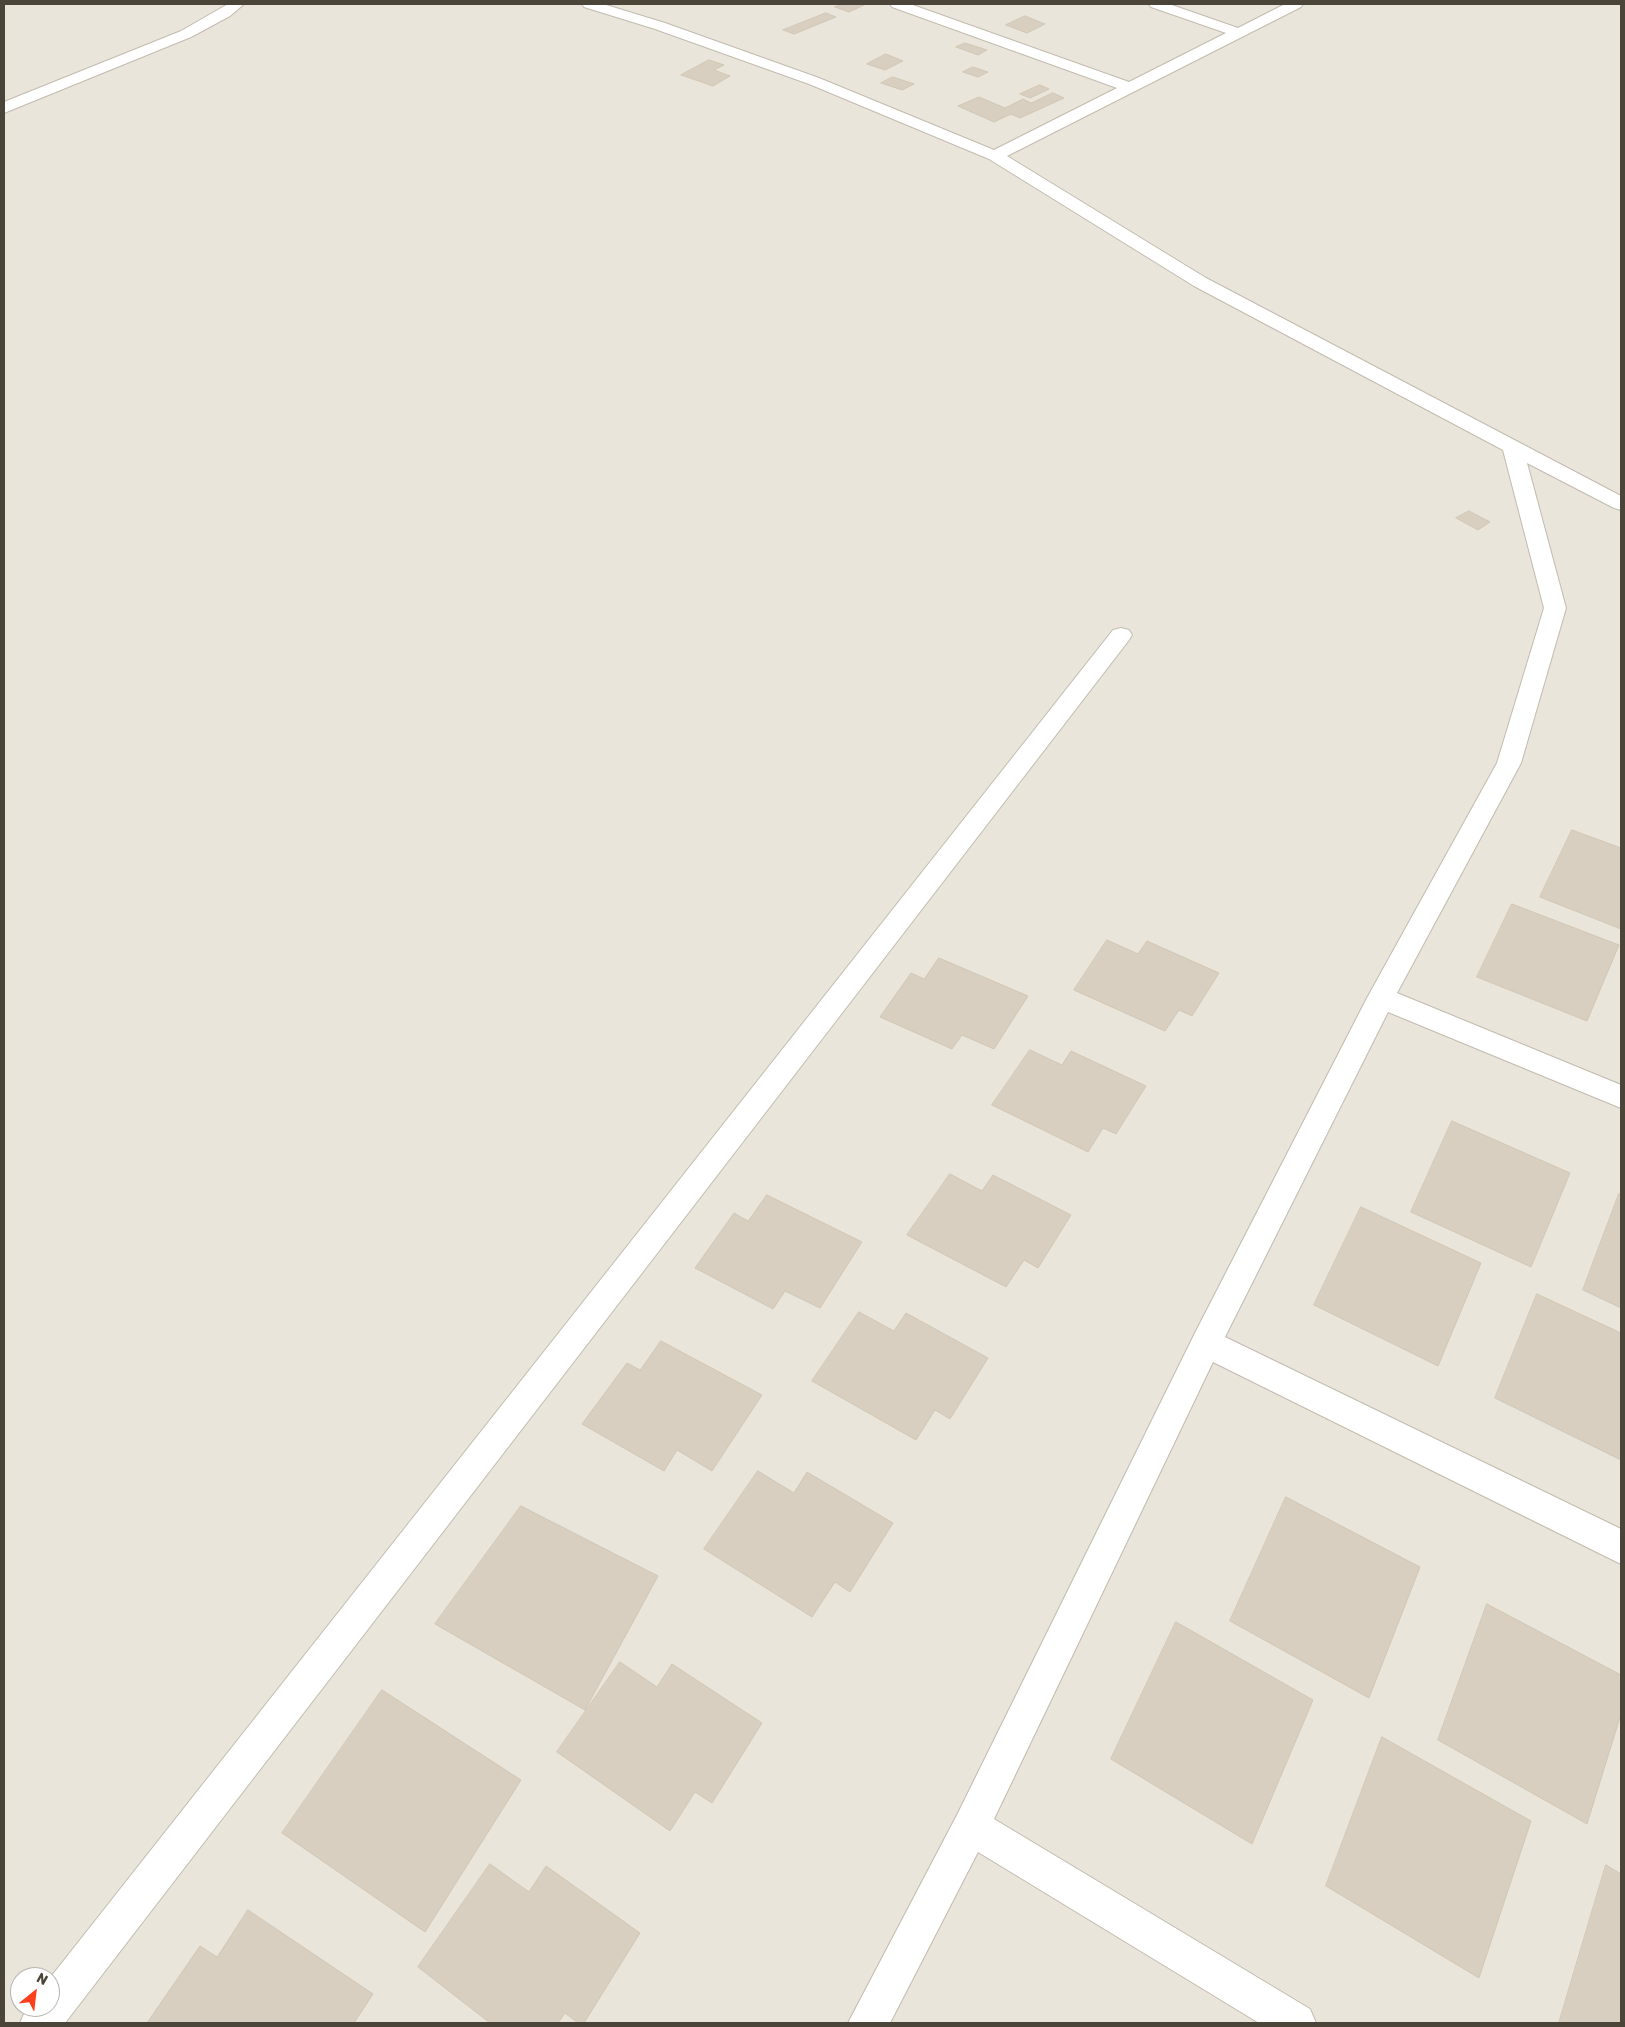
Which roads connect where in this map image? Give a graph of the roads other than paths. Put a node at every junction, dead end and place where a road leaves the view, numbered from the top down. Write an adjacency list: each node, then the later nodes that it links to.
1 (237, 4): 8 (street)
2 (589, 4): 9 (street)
3 (897, 4): 7 (street)
4 (1156, 4): 6 (street)
5 (1296, 4): 6 (street)
6 (1240, 33): 7 (street)
7 (1131, 88): 9 (street)
8 (4, 108)
9 (995, 156): 10 (street)
10 (1513, 448): 11 (street); 13 (street)
11 (1621, 504)
12 (1121, 635): 18 (street)
13 (1381, 998): 14 (street); 15 (street)
14 (1621, 1097)
15 (1206, 1343): 16 (street); 17 (street)
16 (1621, 1547)
17 (971, 1826): 19 (street); 20 (street)
18 (40, 2023)
19 (868, 2023)
20 (1296, 2023)

